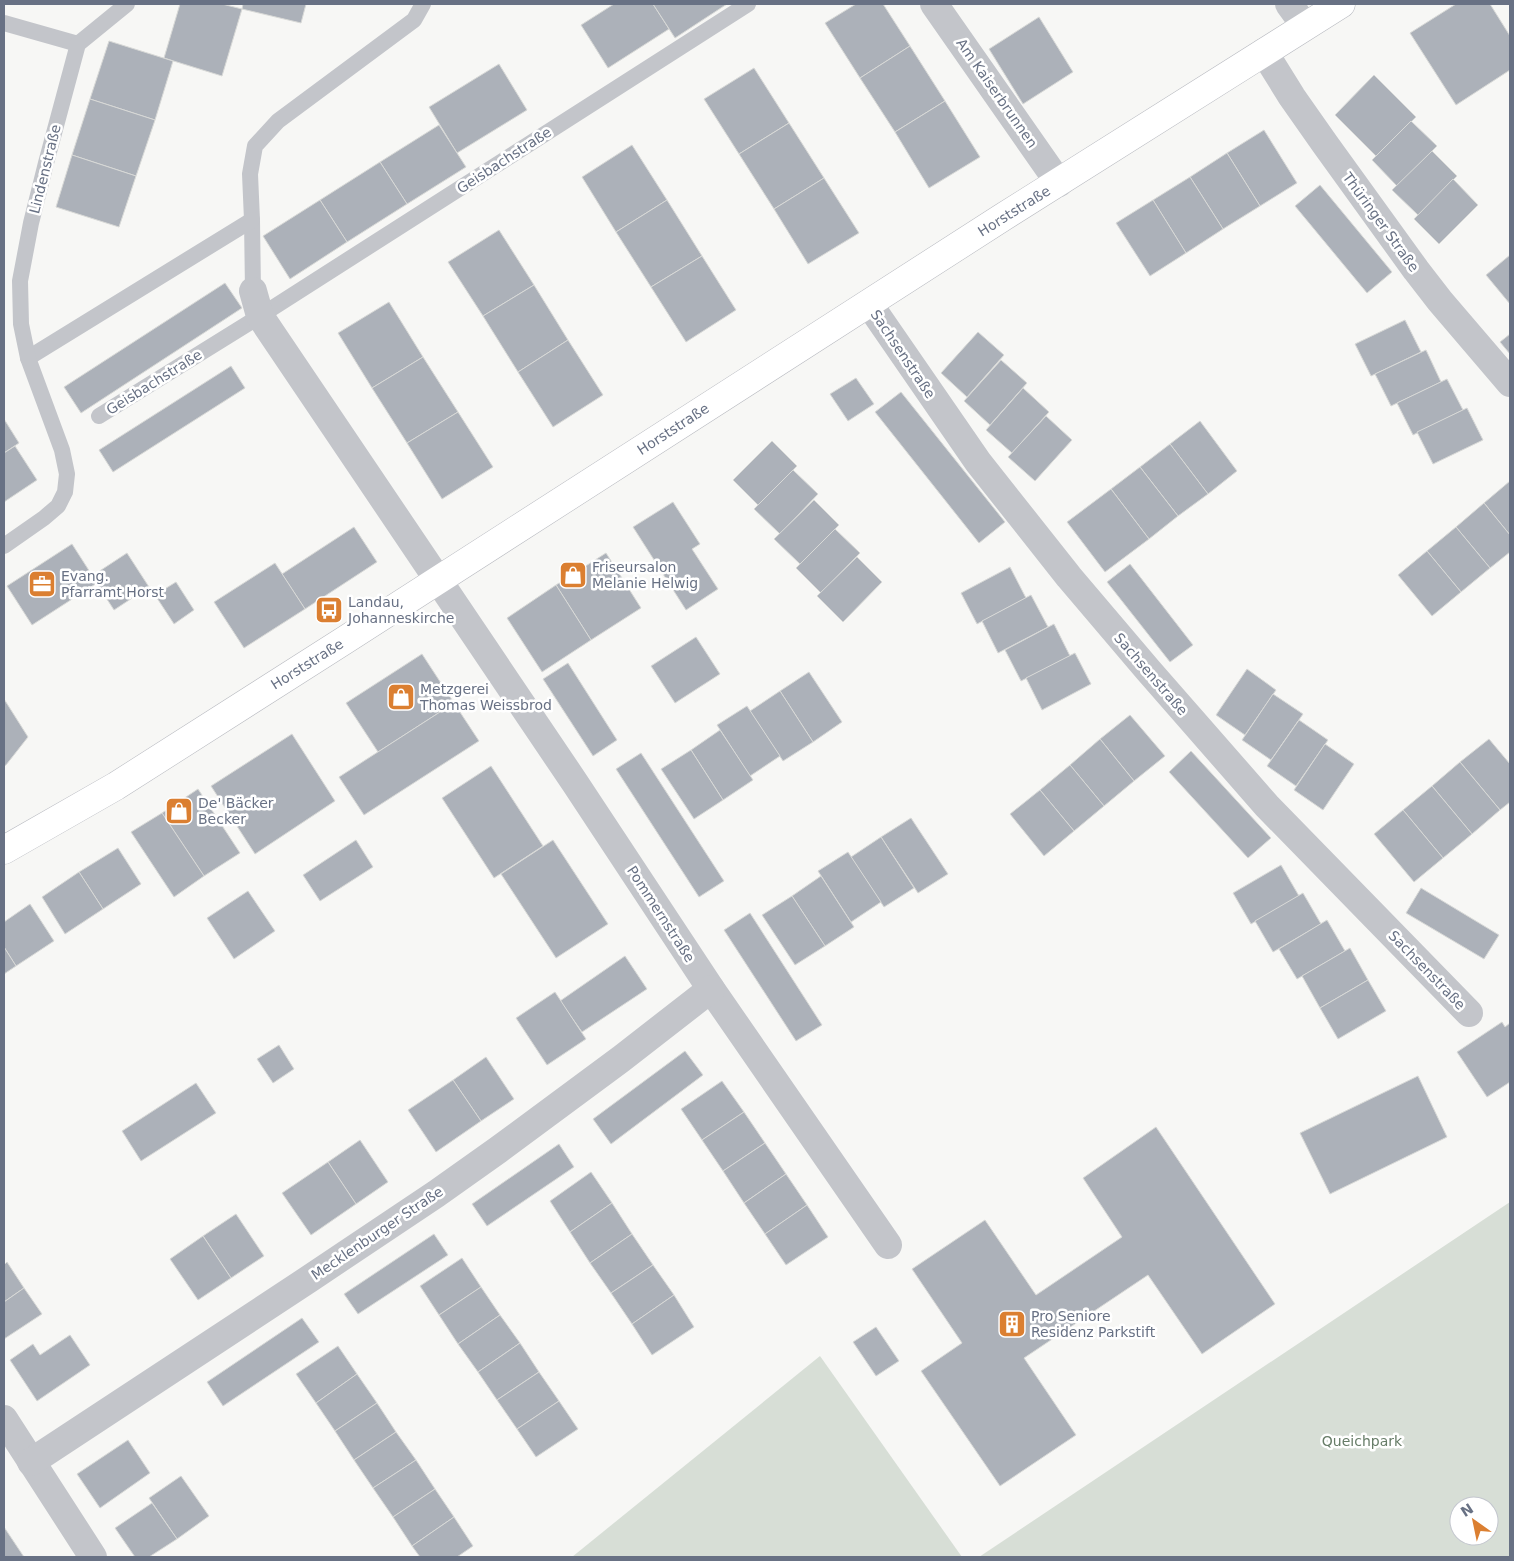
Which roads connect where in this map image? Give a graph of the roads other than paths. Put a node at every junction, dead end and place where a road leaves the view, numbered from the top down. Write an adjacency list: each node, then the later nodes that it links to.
1 (128, 4): 9 (lane)
2 (423, 4): 12 (lane)
3 (748, 4): 13 (lane, Geisbachstraße)
4 (934, 4): 11 (street, Am Kaiserbrunnen)
5 (1289, 4): 8 (street)
6 (1340, 4): 8 (street, Horststraße)
7 (4, 24): 9 (lane)
8 (1305, 26): 10 (street, Horststraße)
9 (78, 44): 15 (lane, Lindenstraße)
10 (1264, 52): 11 (street, Horststraße); 16 (street, Thüringer Straße)
11 (1058, 183): 14 (street, Horststraße)
12 (252, 220): 13 (lane); 15 (lane)
13 (256, 304): 17 (lane, Geisbachstraße); 19 (street)
14 (869, 304): 19 (street, Horststraße); 22 (street, Sachsenstraße)
15 (28, 358): 18 (lane, Lindenstraße)
16 (1510, 383)
17 (99, 416)
18 (4, 546)
19 (439, 580): 20 (street, Horststraße); 21 (street, Pommernstraße)
20 (4, 850)
21 (711, 989): 23 (street, Pommernstraße); 25 (street, Mecklenburger Straße)
22 (1469, 1013)
23 (888, 1245)
24 (4, 1419): 25 (street)
25 (32, 1462): 26 (street)
26 (93, 1557)

